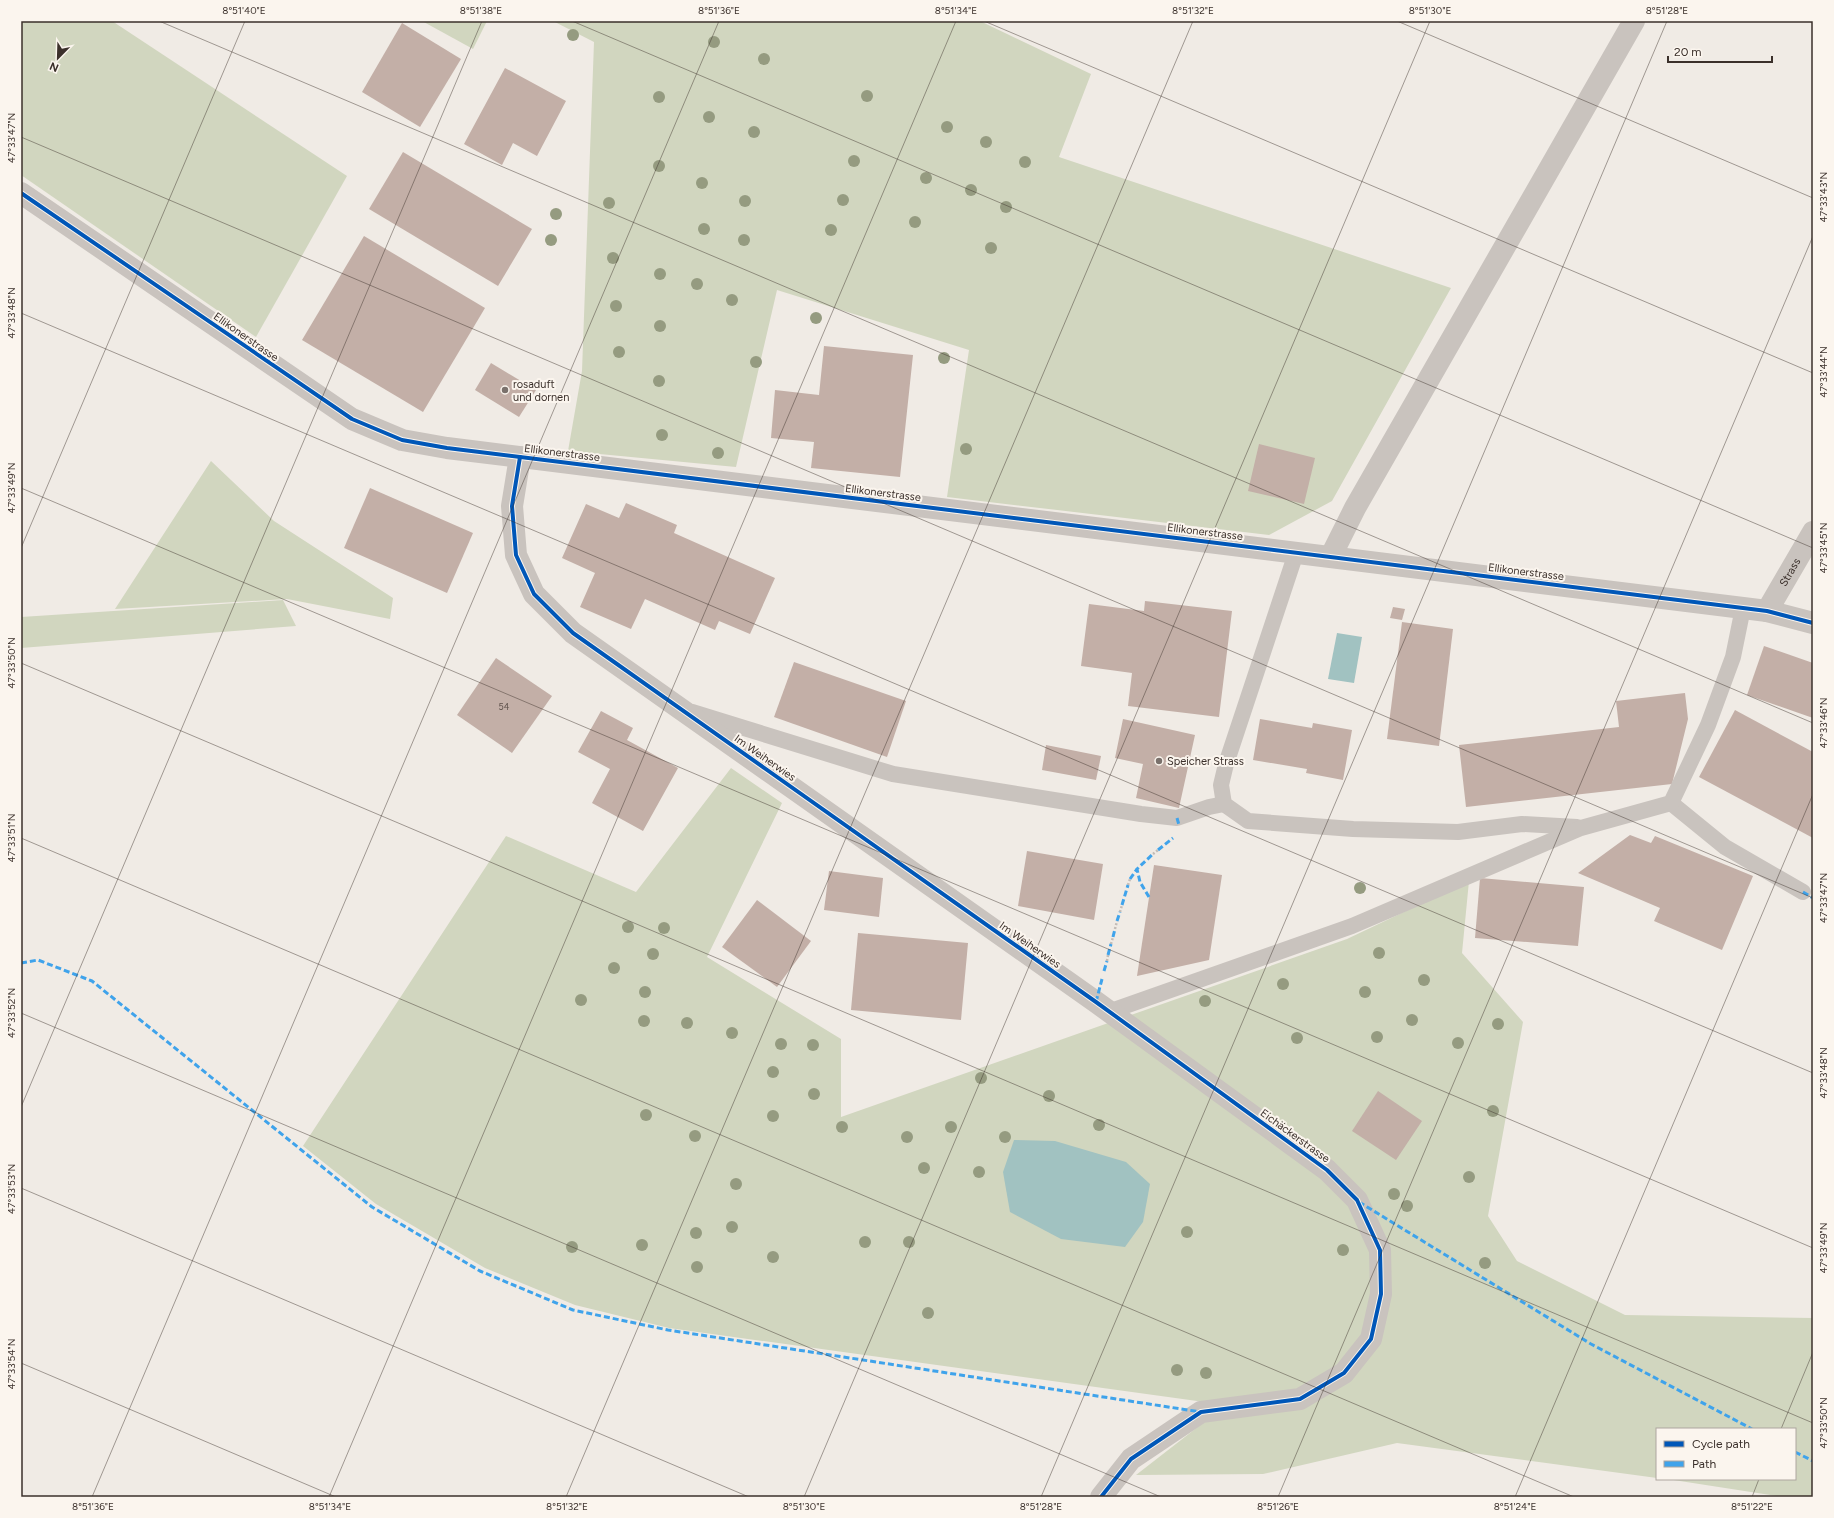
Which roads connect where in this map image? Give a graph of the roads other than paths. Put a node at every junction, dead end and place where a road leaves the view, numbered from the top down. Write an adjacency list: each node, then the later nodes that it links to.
1 (1634, 21): 6 (street)
2 (21, 193): 3 (street, Ellikonerstrasse)
3 (520, 457): 5 (street, Ellikonerstrasse); 10 (street, Im Weiherwies)
4 (1813, 532): 8 (street, Strass)
5 (1296, 553): 6 (street, Ellikonerstrasse); 12 (lane)
6 (1331, 556): 7 (street, Ellikonerstrasse)
7 (1743, 608): 8 (street, Ellikonerstrasse); 11 (lane)
8 (1767, 612): 9 (street, Ellikonerstrasse)
9 (1813, 623)
10 (678, 707): 12 (lane); 15 (street, Im Weiherwies)
11 (1671, 803): 13 (lane); 14 (lane)
12 (1224, 804): 13 (lane)
13 (1581, 828): 15 (lane)
14 (1803, 892)
15 (1108, 1012): 16 (street, Eichäckerstrasse)
16 (1101, 1497)

